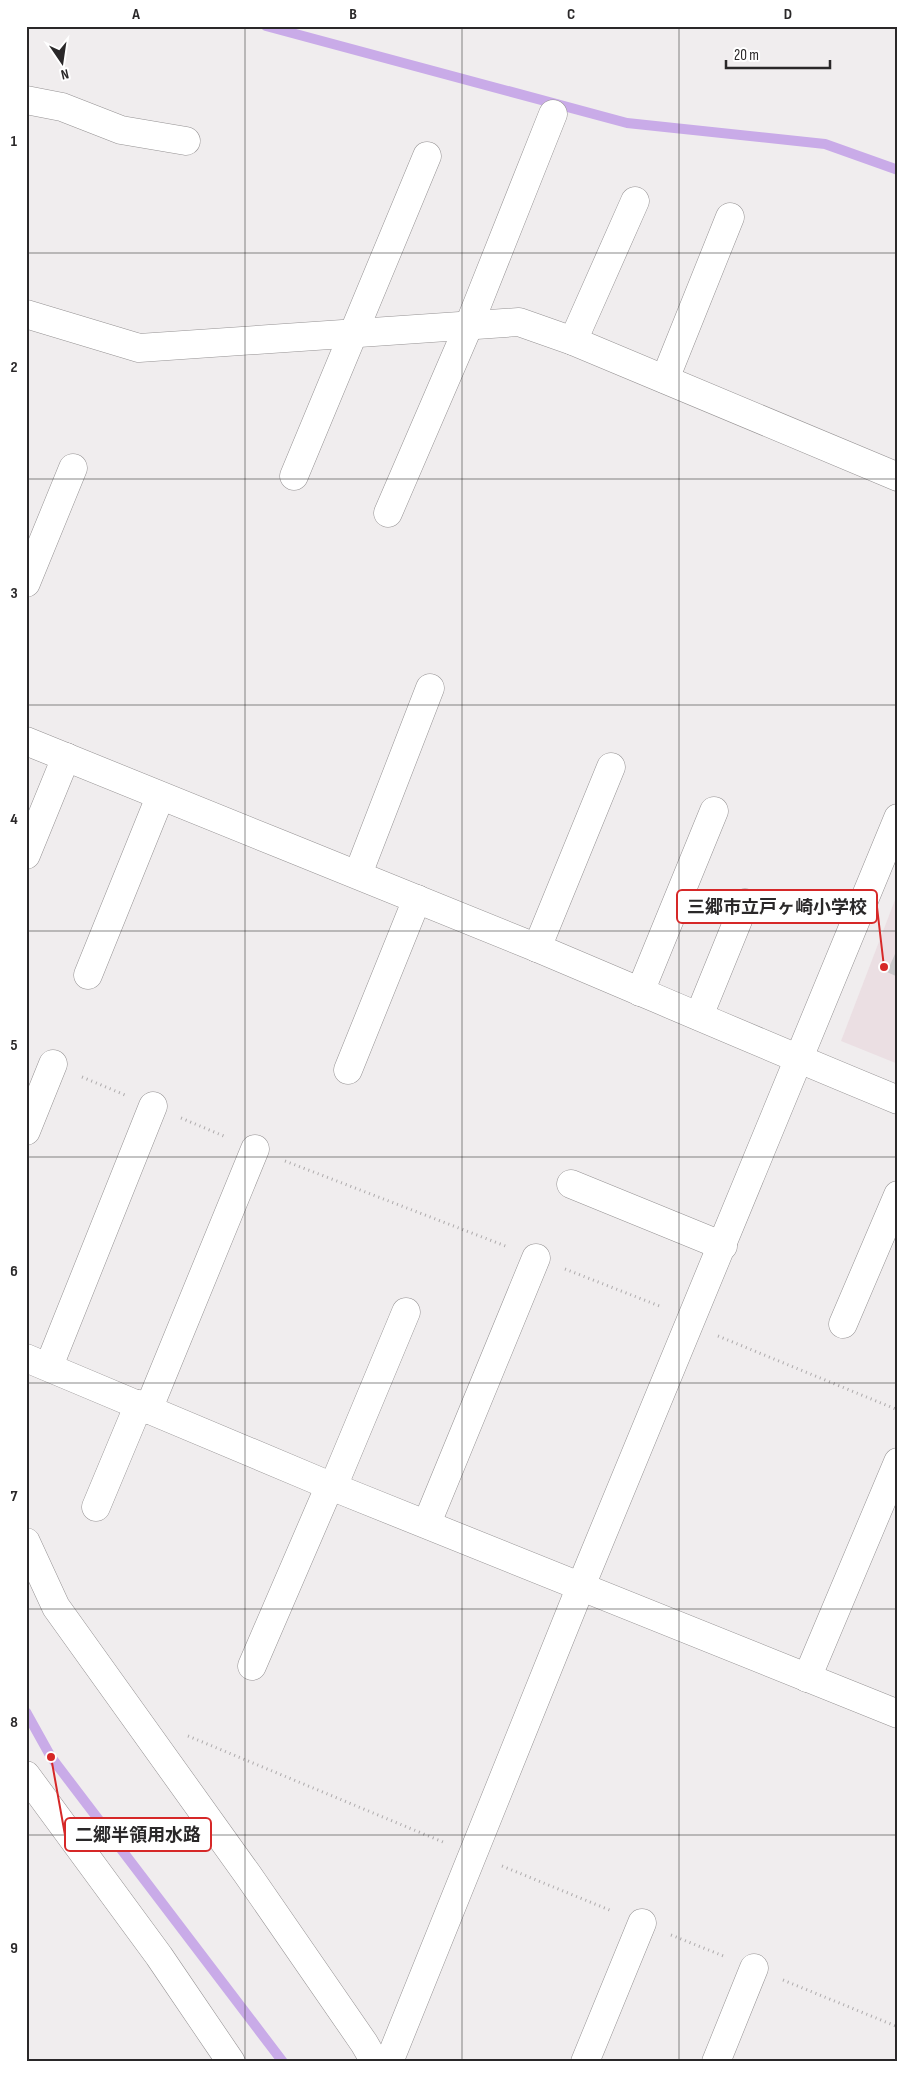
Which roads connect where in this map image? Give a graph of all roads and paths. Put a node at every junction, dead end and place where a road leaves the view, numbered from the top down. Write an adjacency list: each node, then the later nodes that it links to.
1 (26, 100): 3 (street)
2 (553, 114): 8 (street)
3 (186, 141)
4 (427, 156): 9 (street)
5 (635, 201): 10 (street)
6 (730, 217): 11 (street)
7 (26, 314): 9 (street)
8 (469, 325): 9 (street); 10 (street); 15 (street)
9 (352, 333): 13 (street)
10 (573, 341): 11 (street)
11 (664, 379): 14 (street)
12 (73, 468): 16 (street)
13 (294, 476)
14 (898, 477)
15 (388, 513)
16 (26, 583)
17 (430, 688): 25 (street)
18 (26, 741): 19 (street)
19 (66, 757): 21 (street); 24 (street)
20 (611, 768): 28 (street)
21 (160, 797): 25 (street); 29 (street)
22 (714, 811): 30 (street)
23 (898, 818): 32 (street)
24 (26, 855)
25 (358, 874): 26 (street)
26 (416, 899): 28 (street); 34 (street)
27 (745, 903): 31 (street)
28 (537, 948): 30 (street)
29 (88, 976)
30 (640, 992): 31 (street)
31 (699, 1016): 32 (street)
32 (800, 1060): 35 (street); 41 (street)
33 (53, 1064): 36 (path); 37 (street)
34 (348, 1070)
35 (898, 1100)
36 (153, 1106): 38 (path); 47 (street)
37 (26, 1131)
38 (254, 1149): 42 (path); 48 (street)
39 (571, 1184): 41 (street)
40 (898, 1195): 45 (street)
41 (723, 1246): 44 (street)
42 (536, 1258): 44 (path); 53 (street)
43 (406, 1312): 51 (street)
44 (693, 1318): 55 (street)
45 (843, 1324)
46 (716, 1335): 49 (path)
47 (38, 1362): 48 (street)
48 (144, 1407): 51 (street); 52 (street)
49 (898, 1410)
50 (898, 1462): 57 (street)
51 (331, 1486): 53 (street); 56 (street)
52 (96, 1507)
53 (427, 1523): 55 (street)
54 (26, 1542): 59 (street)
55 (581, 1586): 57 (street); 61 (street)
56 (252, 1666)
57 (808, 1678): 58 (street)
58 (898, 1714)
59 (148, 1735): 61 (path); 66 (street)
60 (26, 1775): 65 (street)
61 (472, 1853): 62 (path); 67 (street)
62 (642, 1923): 63 (path); 68 (street)
63 (754, 1968): 64 (path); 69 (street)
64 (898, 2027)
65 (231, 2062)
66 (375, 2062)
67 (389, 2062)
68 (585, 2062)
69 (716, 2062)

